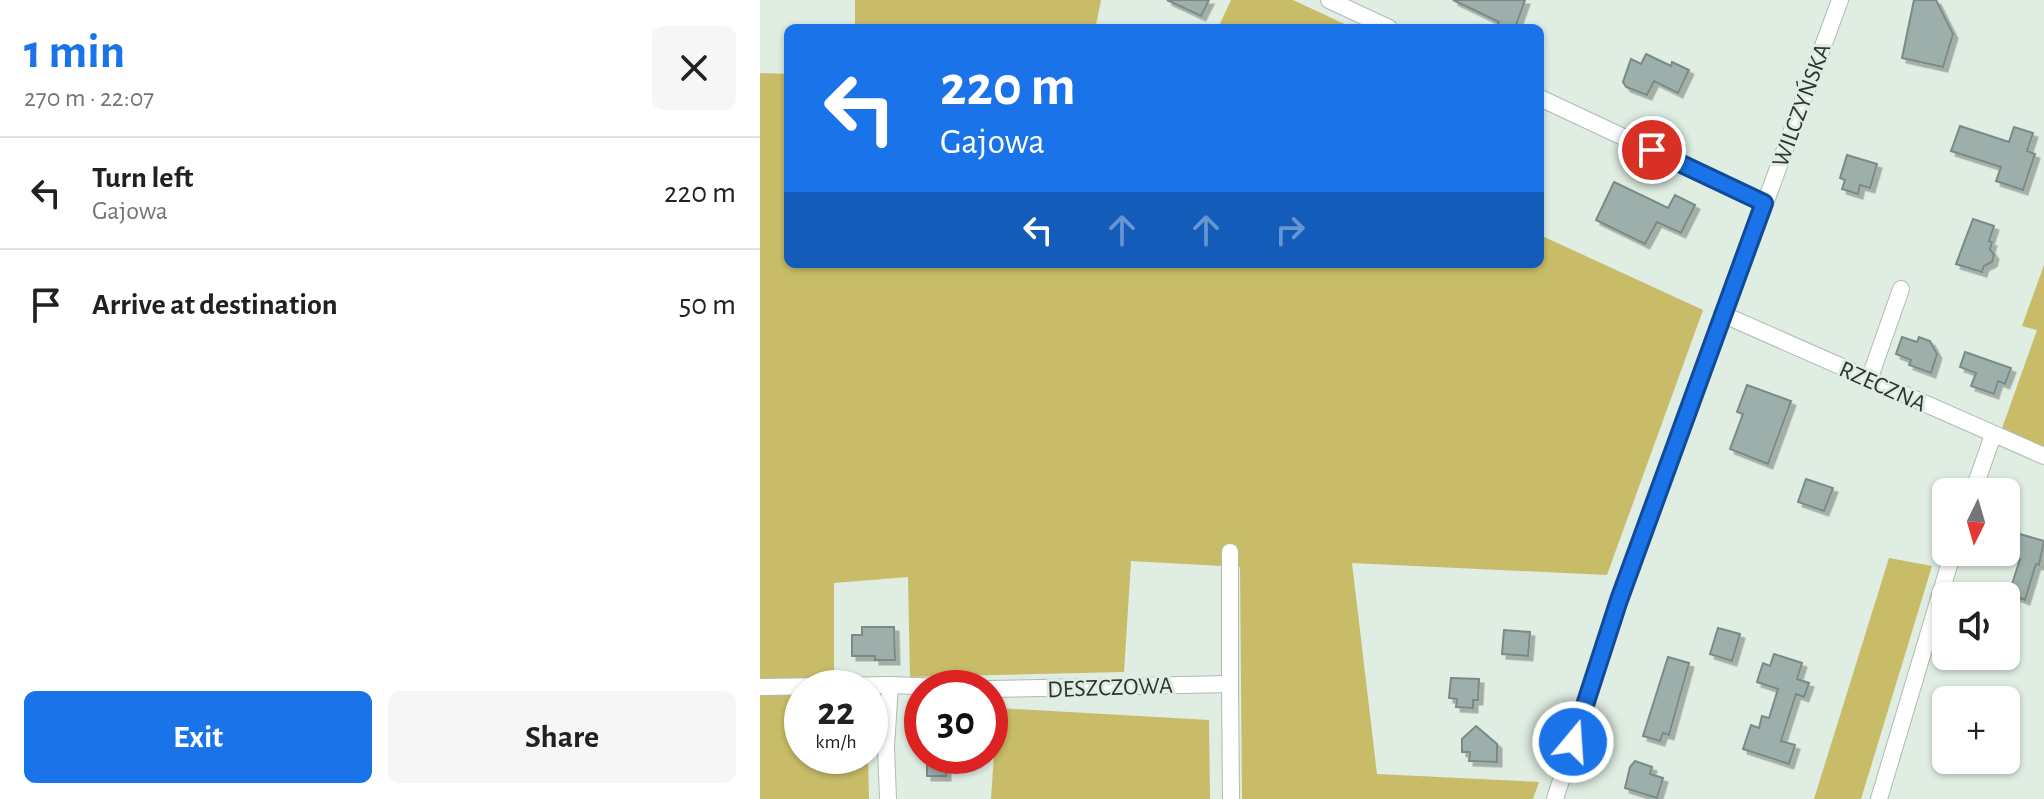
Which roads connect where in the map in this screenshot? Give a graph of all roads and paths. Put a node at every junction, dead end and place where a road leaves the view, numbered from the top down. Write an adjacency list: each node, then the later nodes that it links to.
1 (1329, 0): 3 (street)
2 (1840, 0): 5 (street, WILCZYŃSKA)
3 (1380, 24)
4 (1544, 100): 5 (street)
5 (1764, 203): 7 (street, WILCZYŃSKA)
6 (1901, 289): 8 (street)
7 (1722, 314): 8 (street, RZECZNA); 21 (street, WILCZYŃSKA)
8 (1869, 380): 9 (street, RZECZNA)
9 (1993, 435): 10 (street, RZECZNA); 11 (street)
10 (2044, 456)
11 (1978, 478)
12 (1230, 552): 14 (street)
13 (1949, 566): 22 (street)
14 (1230, 684): 18 (street, DESZCZOWA); 20 (street)
15 (890, 685): 16 (street); 17 (street); 19 (street)
16 (904, 686)
17 (760, 687)
18 (1008, 689)
19 (888, 799)
20 (1231, 799)
21 (1555, 799)
22 (1879, 799)

